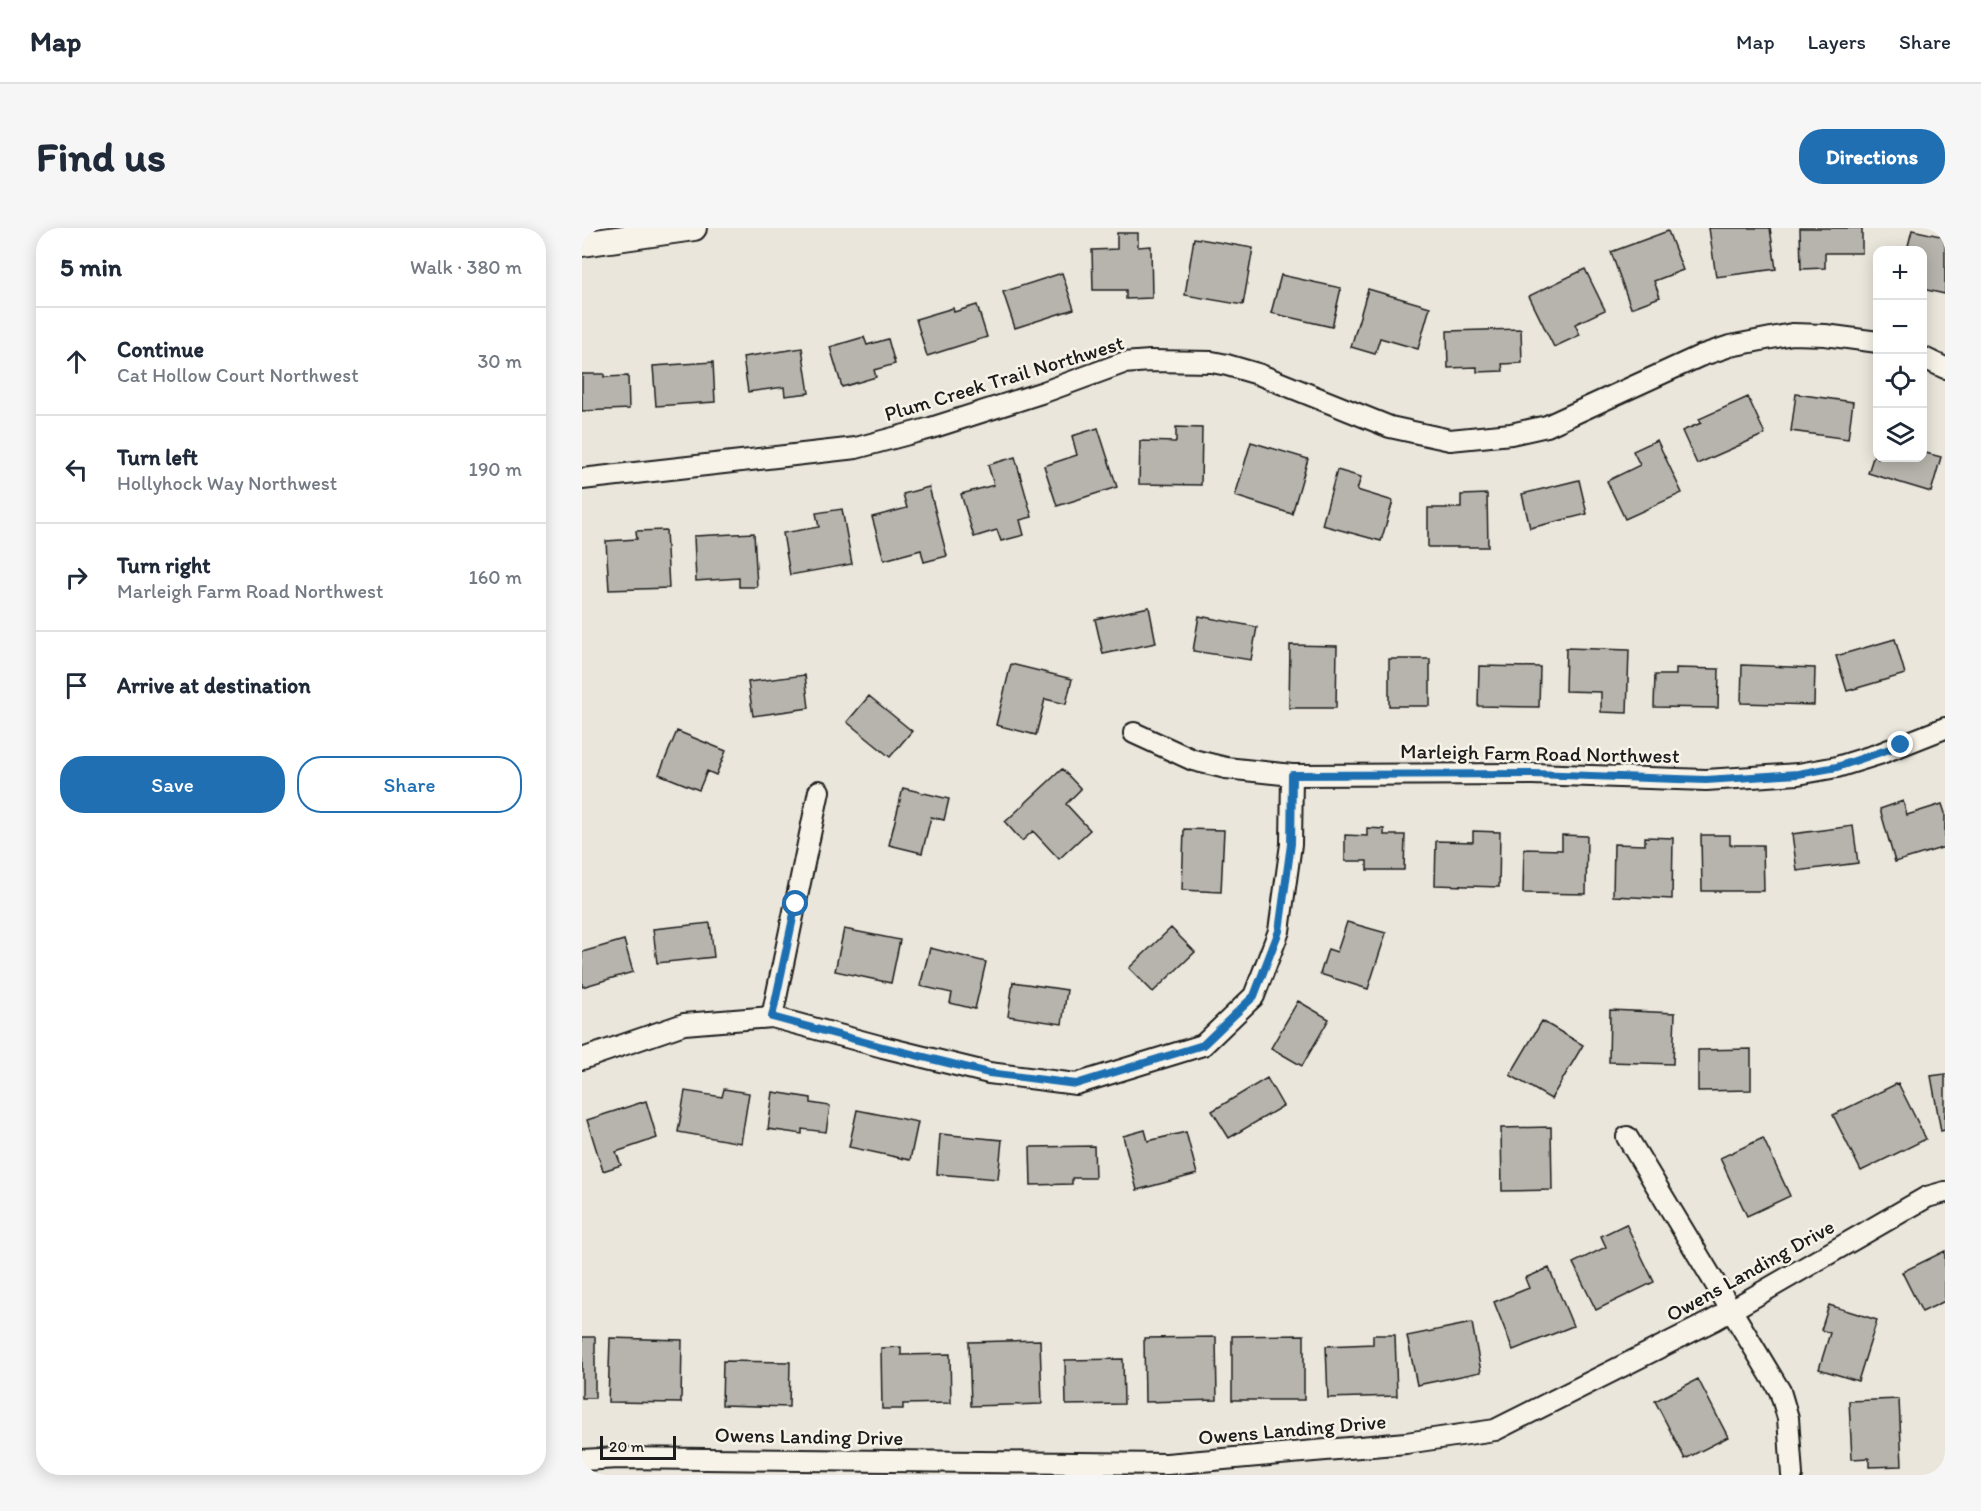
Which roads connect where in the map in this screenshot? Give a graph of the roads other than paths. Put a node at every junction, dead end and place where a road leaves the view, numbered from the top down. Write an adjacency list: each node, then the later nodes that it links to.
1 (694, 228): 2 (street)
2 (582, 244)
3 (1873, 341): 6 (street, Plum Creek Trail Northwest)
4 (1927, 359): 5 (street)
5 (1945, 368)
6 (582, 479)
7 (1945, 728): 9 (street, Marleigh Farm Road Northwest)
8 (1134, 733): 9 (street, Marleigh Farm Road Northwest)
9 (1292, 775): 11 (street)
10 (819, 791): 11 (street)
11 (772, 1017): 12 (street)
12 (582, 1059)
13 (1627, 1137): 15 (street)
14 (1945, 1192): 15 (street, Owens Landing Drive)
15 (1732, 1310): 17 (street, Owens Landing Drive); 18 (street)
16 (582, 1460): 17 (street, Owens Landing Drive)
17 (1198, 1468)
18 (1792, 1475)

